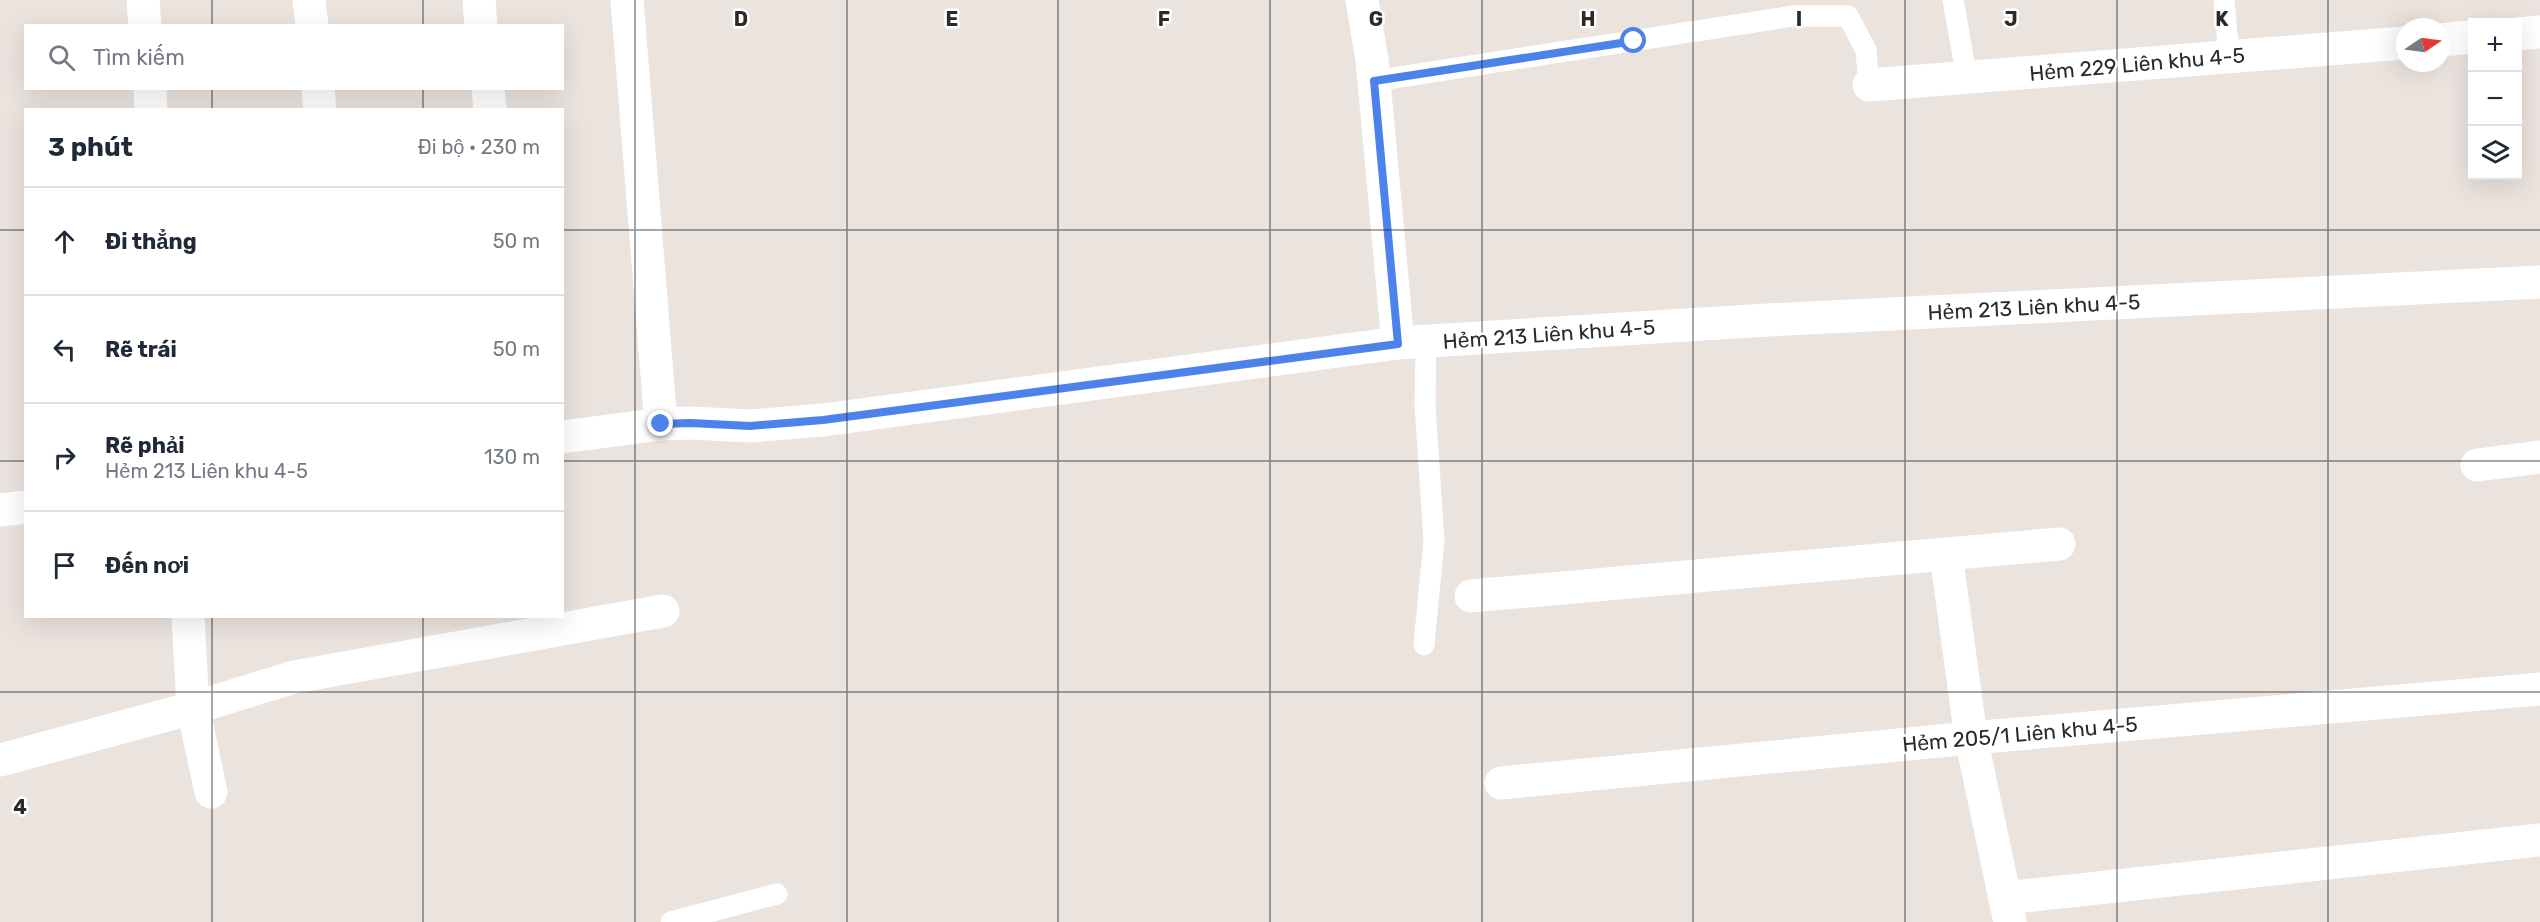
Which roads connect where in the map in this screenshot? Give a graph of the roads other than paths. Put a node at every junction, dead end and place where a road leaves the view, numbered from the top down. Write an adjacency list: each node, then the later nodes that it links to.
1 (143, 0): 8 (street)
2 (309, 0): 9 (street)
3 (479, 0): 10 (street)
4 (627, 0): 28 (street)
5 (1362, 0): 18 (street)
6 (1953, 0): 17 (lane)
7 (2224, 0): 16 (lane)
8 (145, 24)
9 (312, 24)
10 (482, 24)
11 (2540, 32): 12 (street)
12 (2522, 34)
13 (2468, 37): 14 (street)
14 (2450, 39)
15 (2396, 44): 16 (street, Hẻm 229 Liên khu 4-5)
16 (2229, 57): 17 (street, Hẻm 229 Liên khu 4-5)
17 (1967, 78): 19 (street, Hẻm 229 Liên khu 4-5)
18 (1374, 81): 19 (lane); 27 (street)
19 (1869, 85)
20 (150, 90): 23 (street)
21 (318, 90): 24 (street)
22 (488, 90): 25 (street)
23 (151, 108)
24 (321, 108)
25 (490, 108)
26 (2540, 282): 27 (street, Hẻm 213 Liên khu 4-5)
27 (1412, 343): 28 (street, Hẻm 213 Liên khu 4-5); 39 (lane)
28 (661, 424): 29 (street, Hẻm 213 Liên khu 4-5)
29 (564, 437)
30 (2540, 457): 31 (street)
31 (2477, 465)
32 (24, 507): 33 (street)
33 (0, 510)
34 (2059, 544): 35 (street)
35 (1946, 554): 36 (street); 42 (street)
36 (1471, 596)
37 (663, 611): 41 (street)
38 (188, 618): 41 (street)
39 (1424, 645)
40 (2540, 689): 42 (street, Hẻm 205/1 Liên khu 4-5)
41 (193, 708): 43 (street); 45 (street)
42 (1971, 738): 44 (street, Hẻm 205/1 Liên khu 4-5); 48 (street)
43 (0, 760)
44 (1501, 783)
45 (211, 792)
46 (2540, 840): 48 (street)
47 (777, 894): 49 (lane)
48 (2007, 910)
49 (671, 922)

